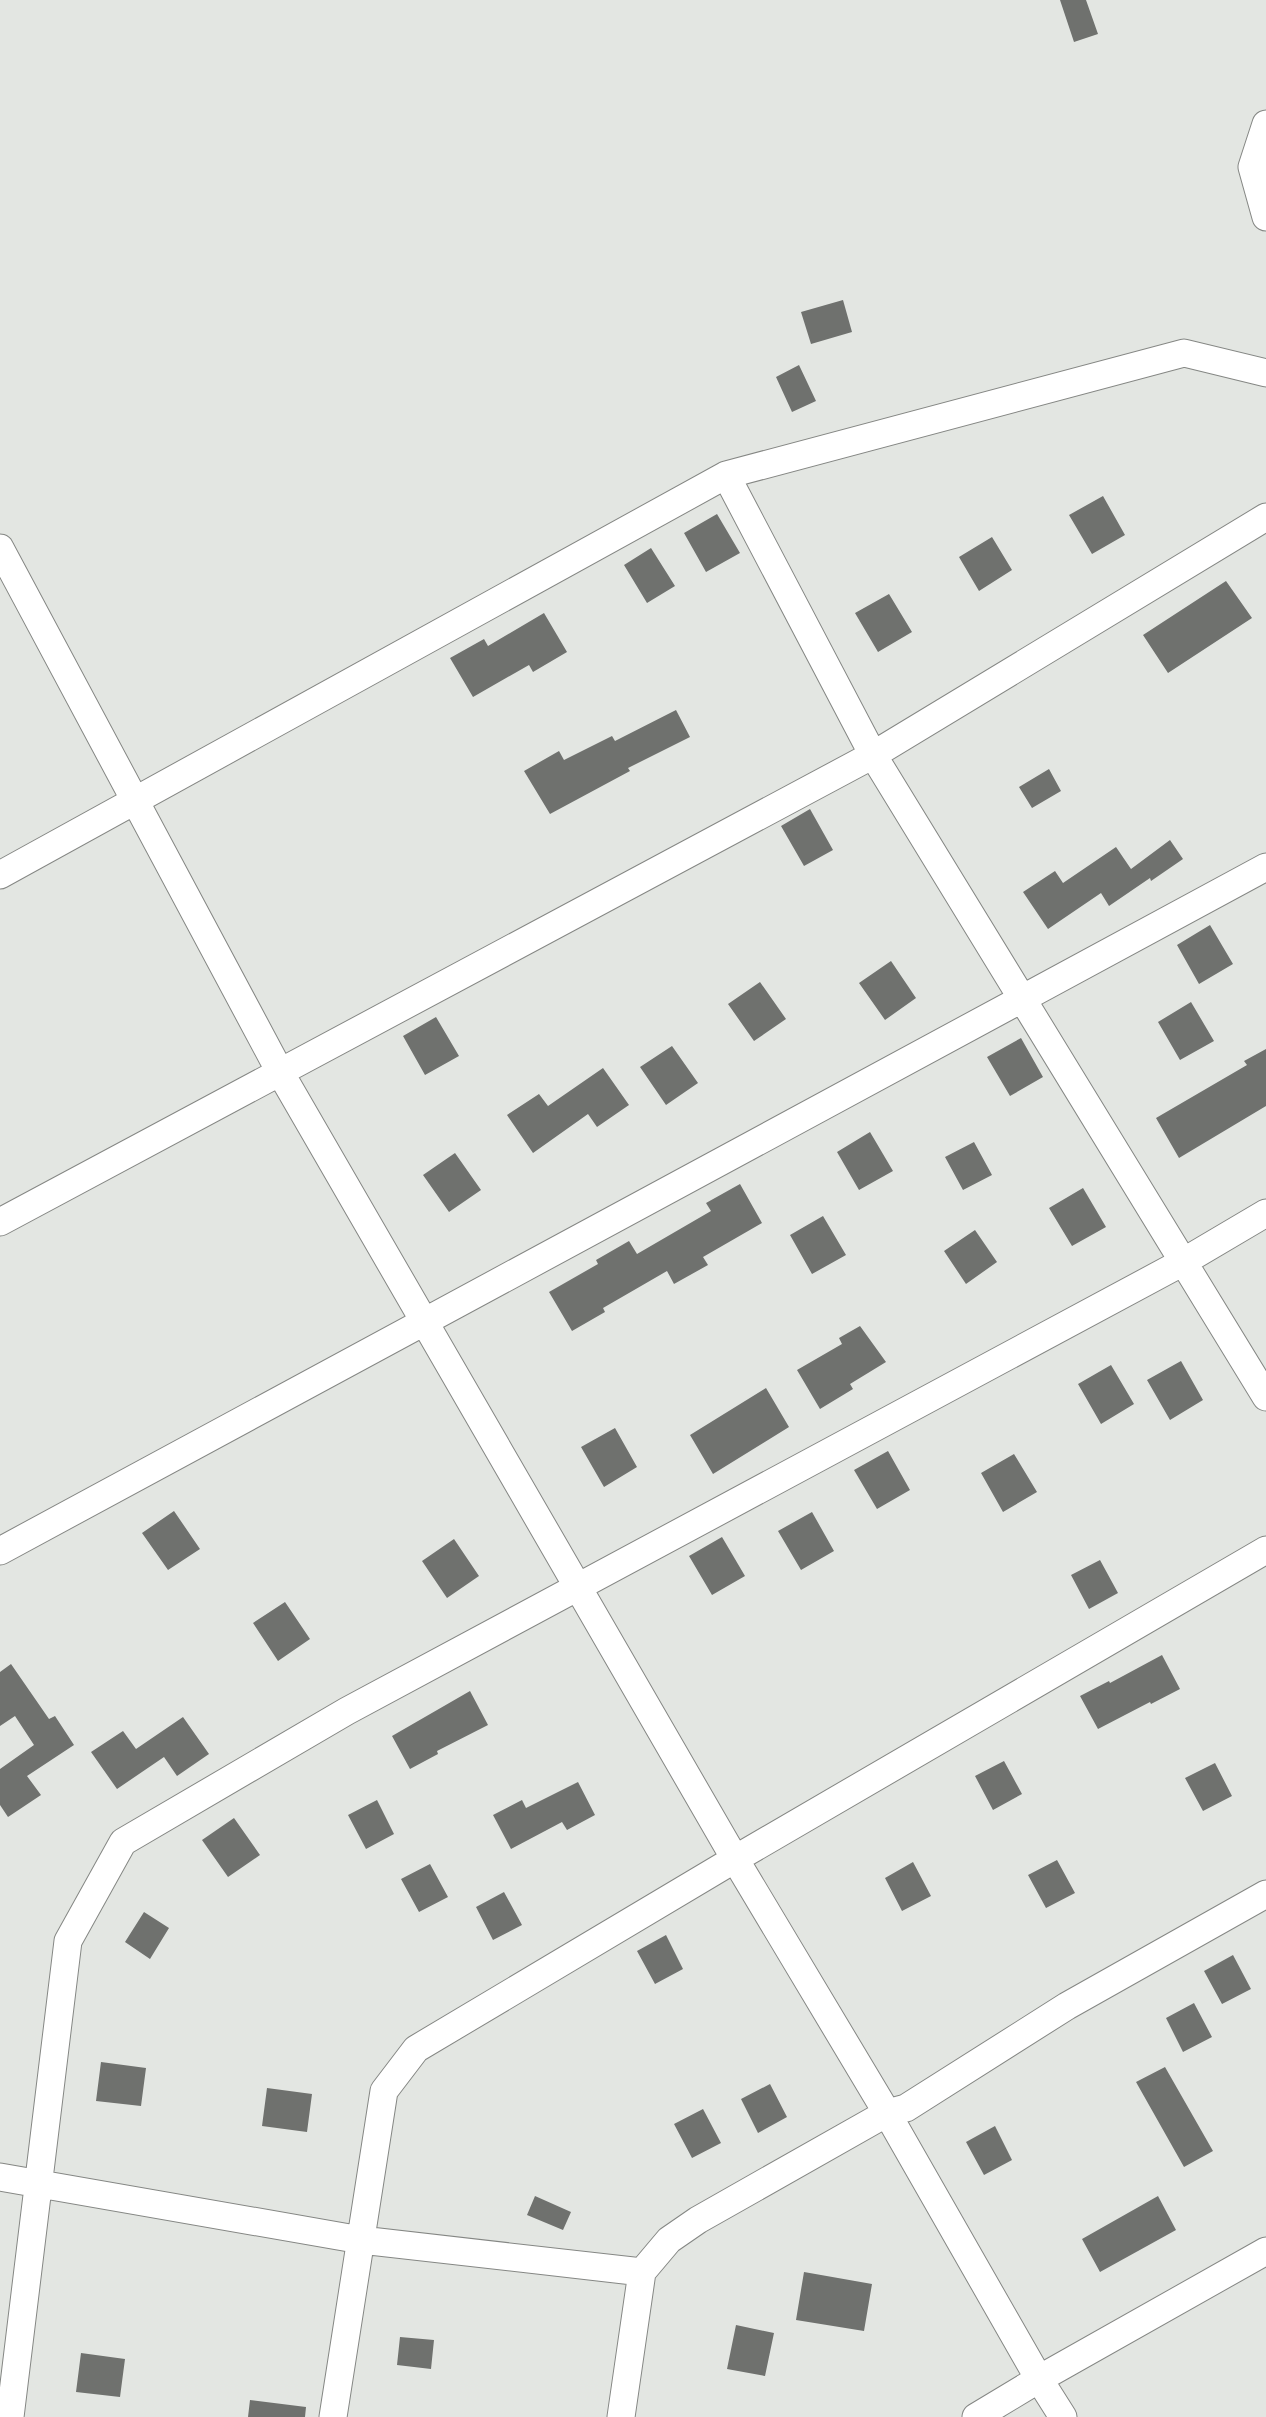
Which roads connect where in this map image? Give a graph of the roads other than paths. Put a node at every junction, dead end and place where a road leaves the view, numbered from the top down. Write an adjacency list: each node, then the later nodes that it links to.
1 (1266, 124): 2 (street)
2 (1266, 217)
3 (1266, 373): 4 (street)
4 (726, 475): 7 (street); 8 (street)
5 (1266, 517): 7 (street)
6 (0, 548): 8 (street)
7 (873, 755): 11 (street); 12 (street)
8 (135, 800): 10 (street); 12 (street)
9 (1266, 867): 11 (street)
10 (0, 875)
11 (1022, 999): 15 (street); 16 (street)
12 (280, 1072): 14 (street); 16 (street)
13 (1266, 1213): 15 (street)
14 (0, 1222)
15 (1183, 1262): 17 (street); 20 (street)
16 (425, 1322): 19 (street); 20 (street)
17 (1266, 1397)
18 (1266, 1550): 21 (street)
19 (0, 1551)
20 (578, 1587): 21 (street); 25 (street)
21 (735, 1859): 23 (street); 26 (street)
22 (1266, 1894): 23 (street)
23 (886, 2113): 28 (street); 29 (street)
24 (0, 2177): 25 (street)
25 (40, 2182): 26 (street); 30 (street)
26 (361, 2240): 28 (street); 31 (street)
27 (1266, 2251): 29 (street)
28 (642, 2272): 32 (street)
29 (1039, 2379): 33 (street); 34 (street)
30 (10, 2417)
31 (333, 2417)
32 (621, 2417)
33 (976, 2417)
34 (1063, 2417)

